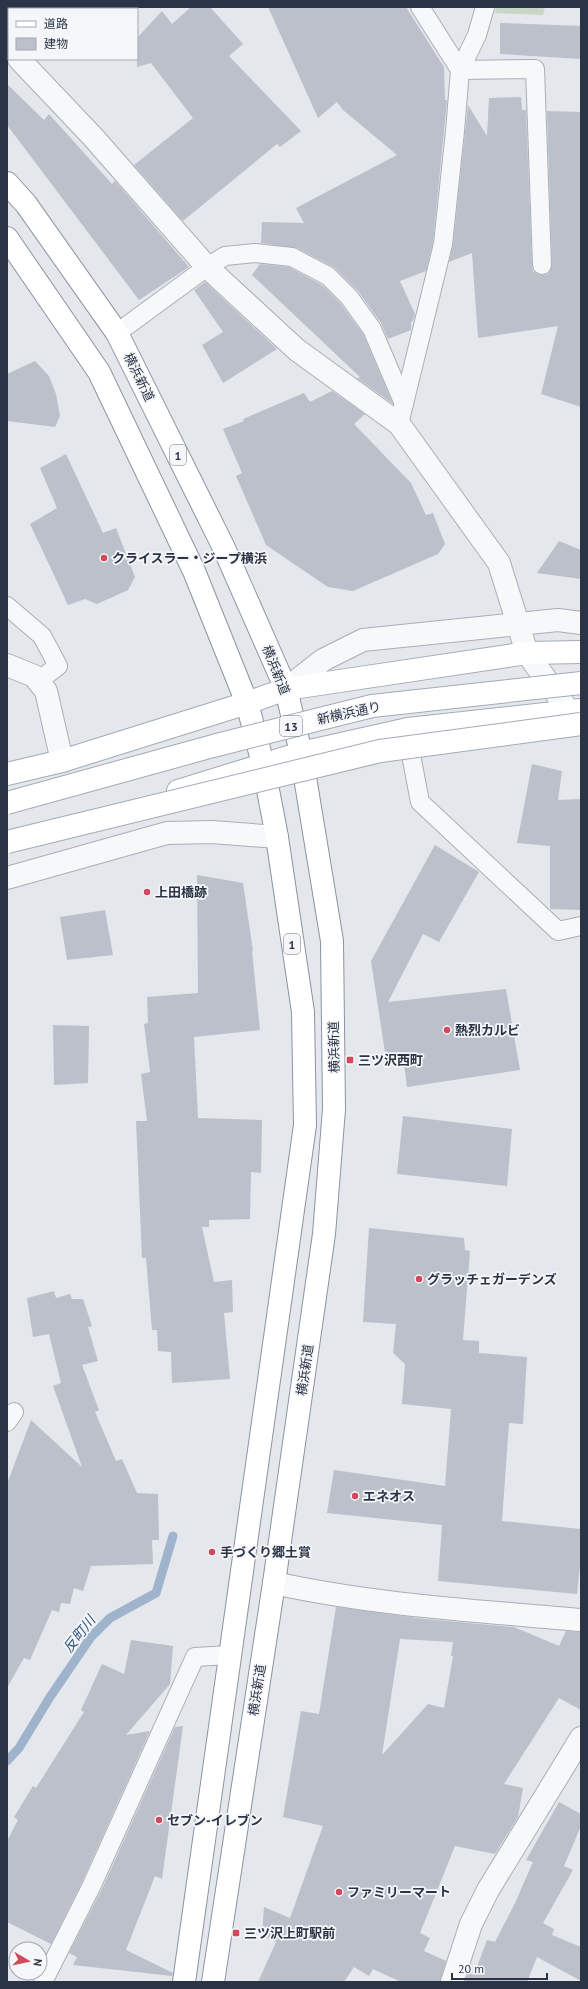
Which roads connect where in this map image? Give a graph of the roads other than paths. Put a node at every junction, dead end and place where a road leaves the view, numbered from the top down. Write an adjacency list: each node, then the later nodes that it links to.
1 (420, 7): 4 (lane)
2 (485, 7): 4 (lane)
3 (20, 60): 8 (street)
4 (460, 70): 7 (lane); 10 (lane)
5 (7, 183): 9 (main road, 横浜新道 / 1)
6 (7, 238): 20 (main road, 1)
7 (542, 265)
8 (207, 267): 9 (lane); 10 (street); 10 (lane)
9 (118, 333): 19 (main road, 横浜新道 / 1)
10 (401, 414): 13 (street)
11 (7, 606): 17 (lane)
12 (581, 623): 13 (street)
13 (517, 624): 15 (street); 19 (street)
14 (581, 652): 15 (main road)
15 (527, 653): 19 (main road); 21 (street)
16 (7, 665): 17 (street)
17 (38, 681): 24 (street)
18 (581, 683): 27 (main road, 新横浜通り / 13, bridge)
19 (286, 689): 20 (main road); 23 (main road, 横浜新道 / 1)
20 (247, 703): 24 (main road); 25 (main road, 1)
21 (577, 715): 22 (main road); 29 (main road, bridge)
22 (408, 729): 23 (main road); 32 (lane)
23 (301, 753): 25 (main road); 33 (main road, 横浜新道 / 1)
24 (62, 761): 26 (main road)
25 (263, 764): 28 (main road, 1); 30 (main road)
26 (7, 774)
27 (7, 803)
28 (277, 838): 31 (street); 35 (main road, 1)
29 (7, 842)
30 (7, 848)
31 (7, 878)
32 (581, 926)
33 (274, 1583): 34 (street); 39 (main road, 横浜新道 / 1)
34 (581, 1620)
35 (230, 1655): 37 (lane); 38 (main road, 1)
36 (581, 1738): 40 (street)
37 (43, 1982)
38 (184, 1982)
39 (213, 1982)
40 (452, 1982)

